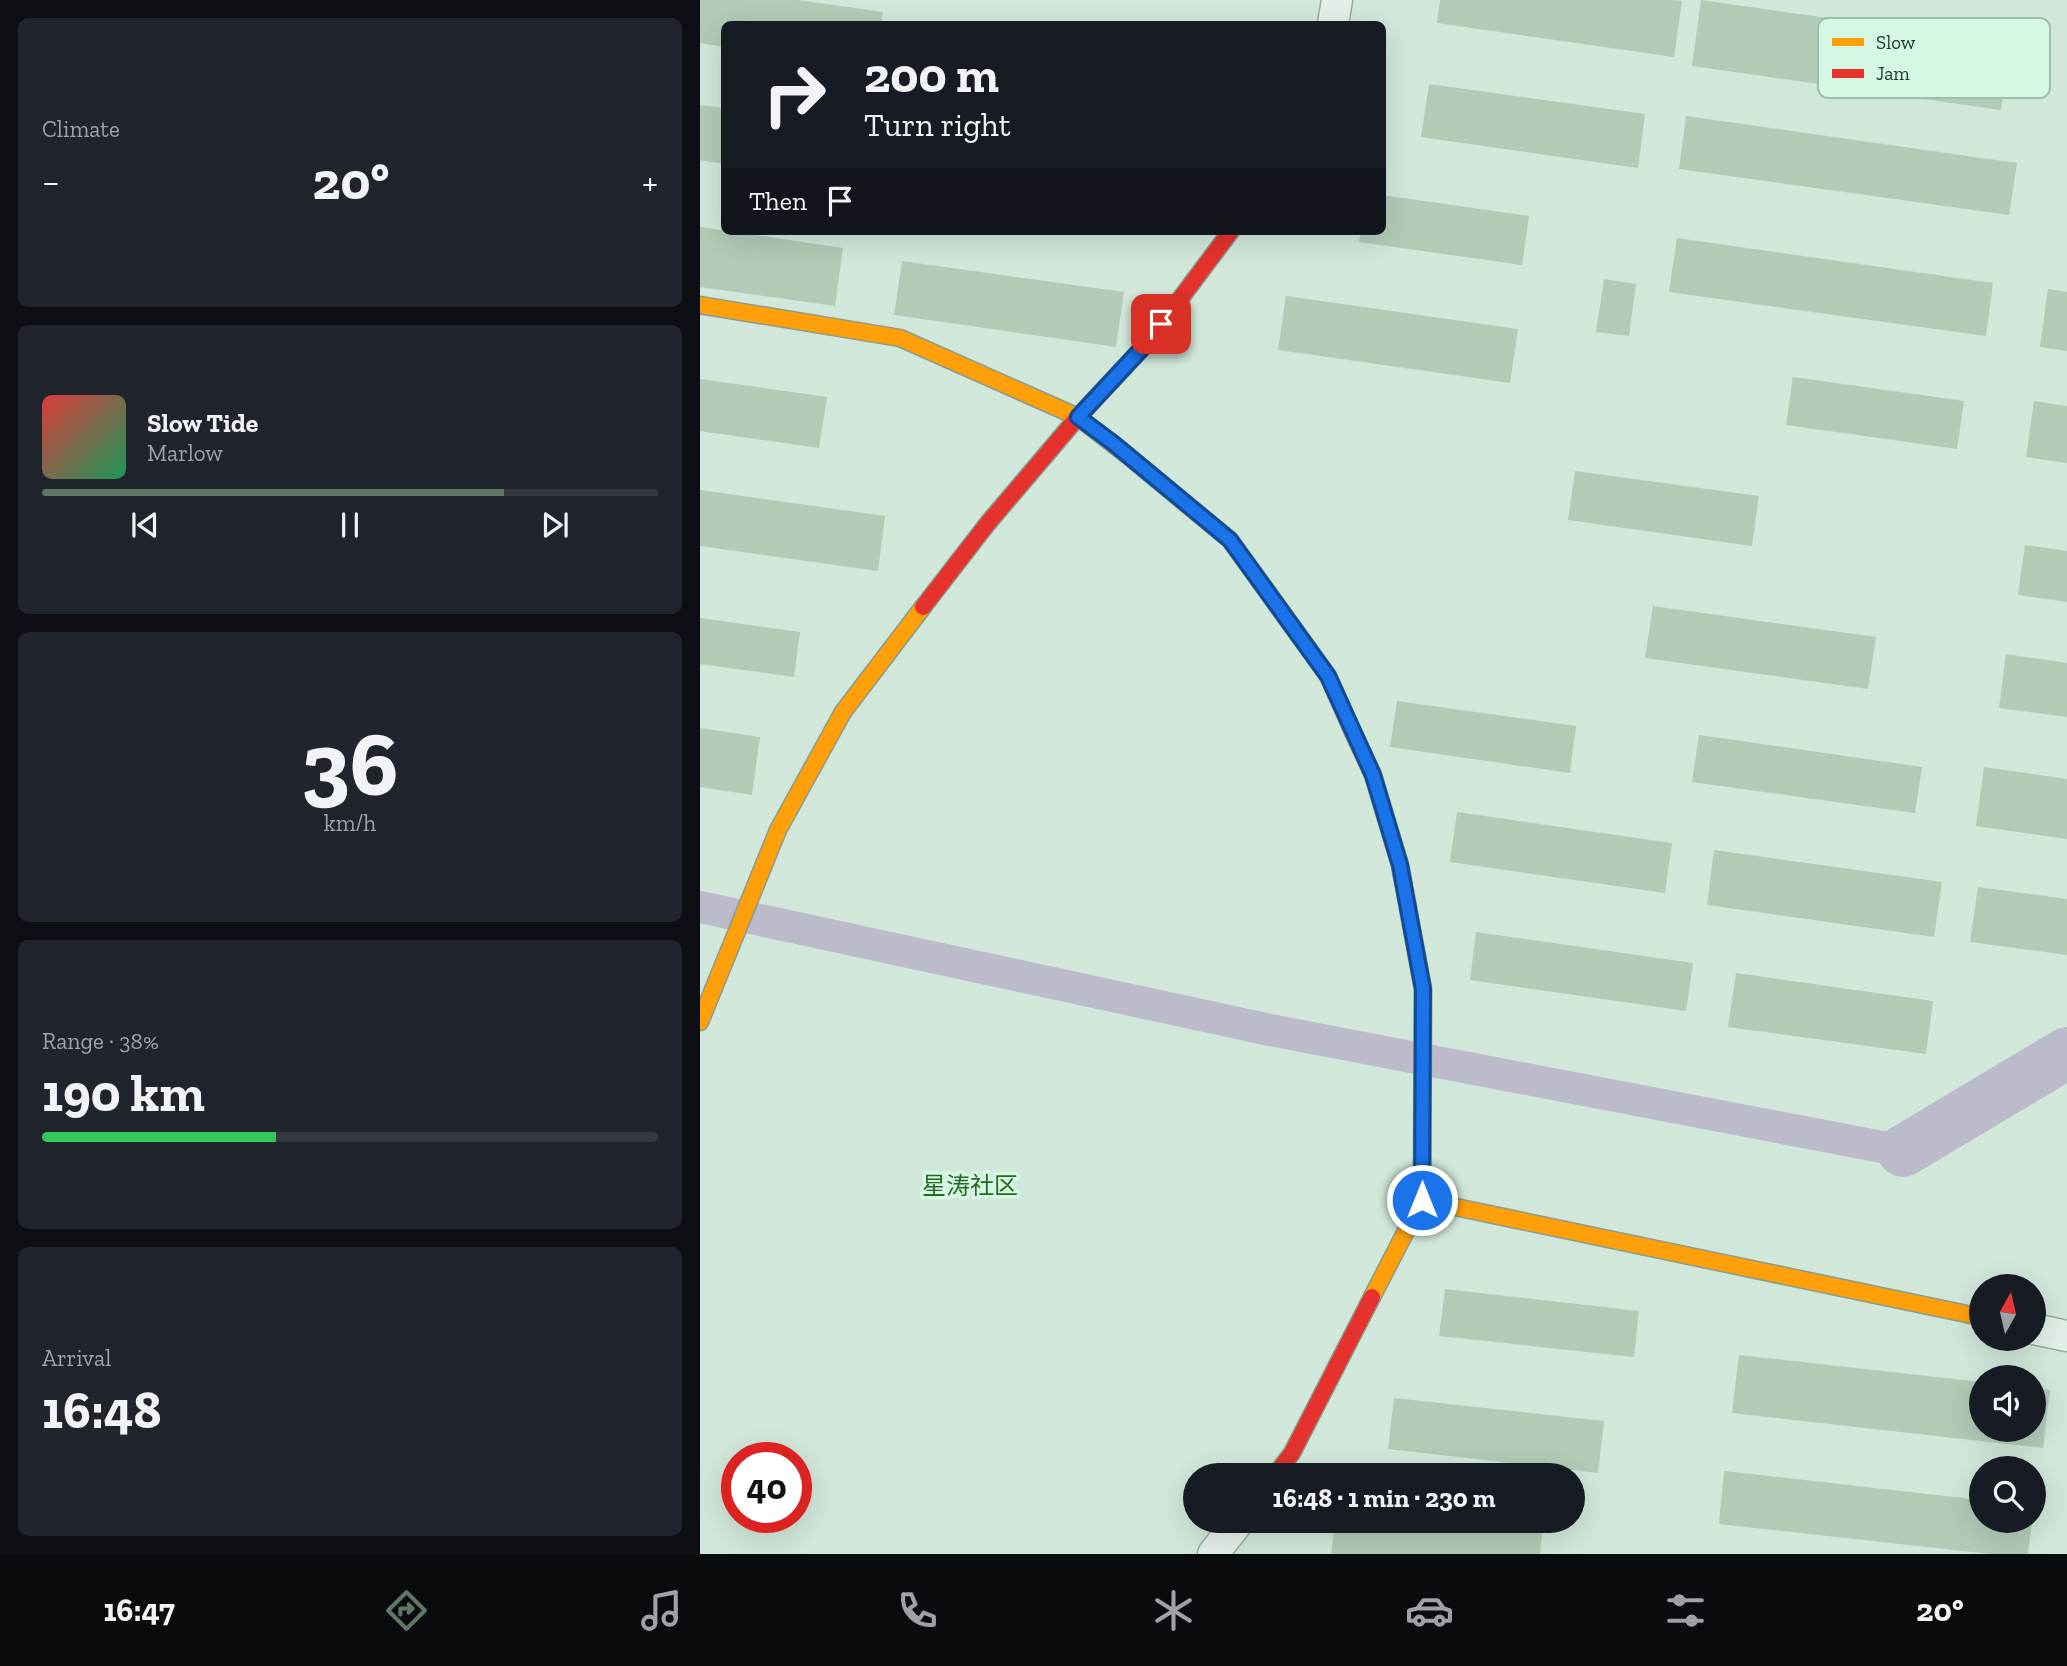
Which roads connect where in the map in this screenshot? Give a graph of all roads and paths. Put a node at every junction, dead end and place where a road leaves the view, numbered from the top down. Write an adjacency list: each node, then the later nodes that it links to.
1 (1336, 0): 2 (street)
2 (1333, 21)
3 (1228, 235): 5 (street)
4 (700, 305): 5 (street)
5 (1078, 417): 6 (street); 7 (street)
6 (700, 1022)
7 (1422, 1200): 8 (street); 11 (street)
8 (1969, 1314)
9 (2046, 1332): 10 (street)
10 (2067, 1336)
11 (1284, 1463)
12 (1230, 1533): 13 (street)
13 (1213, 1554)

